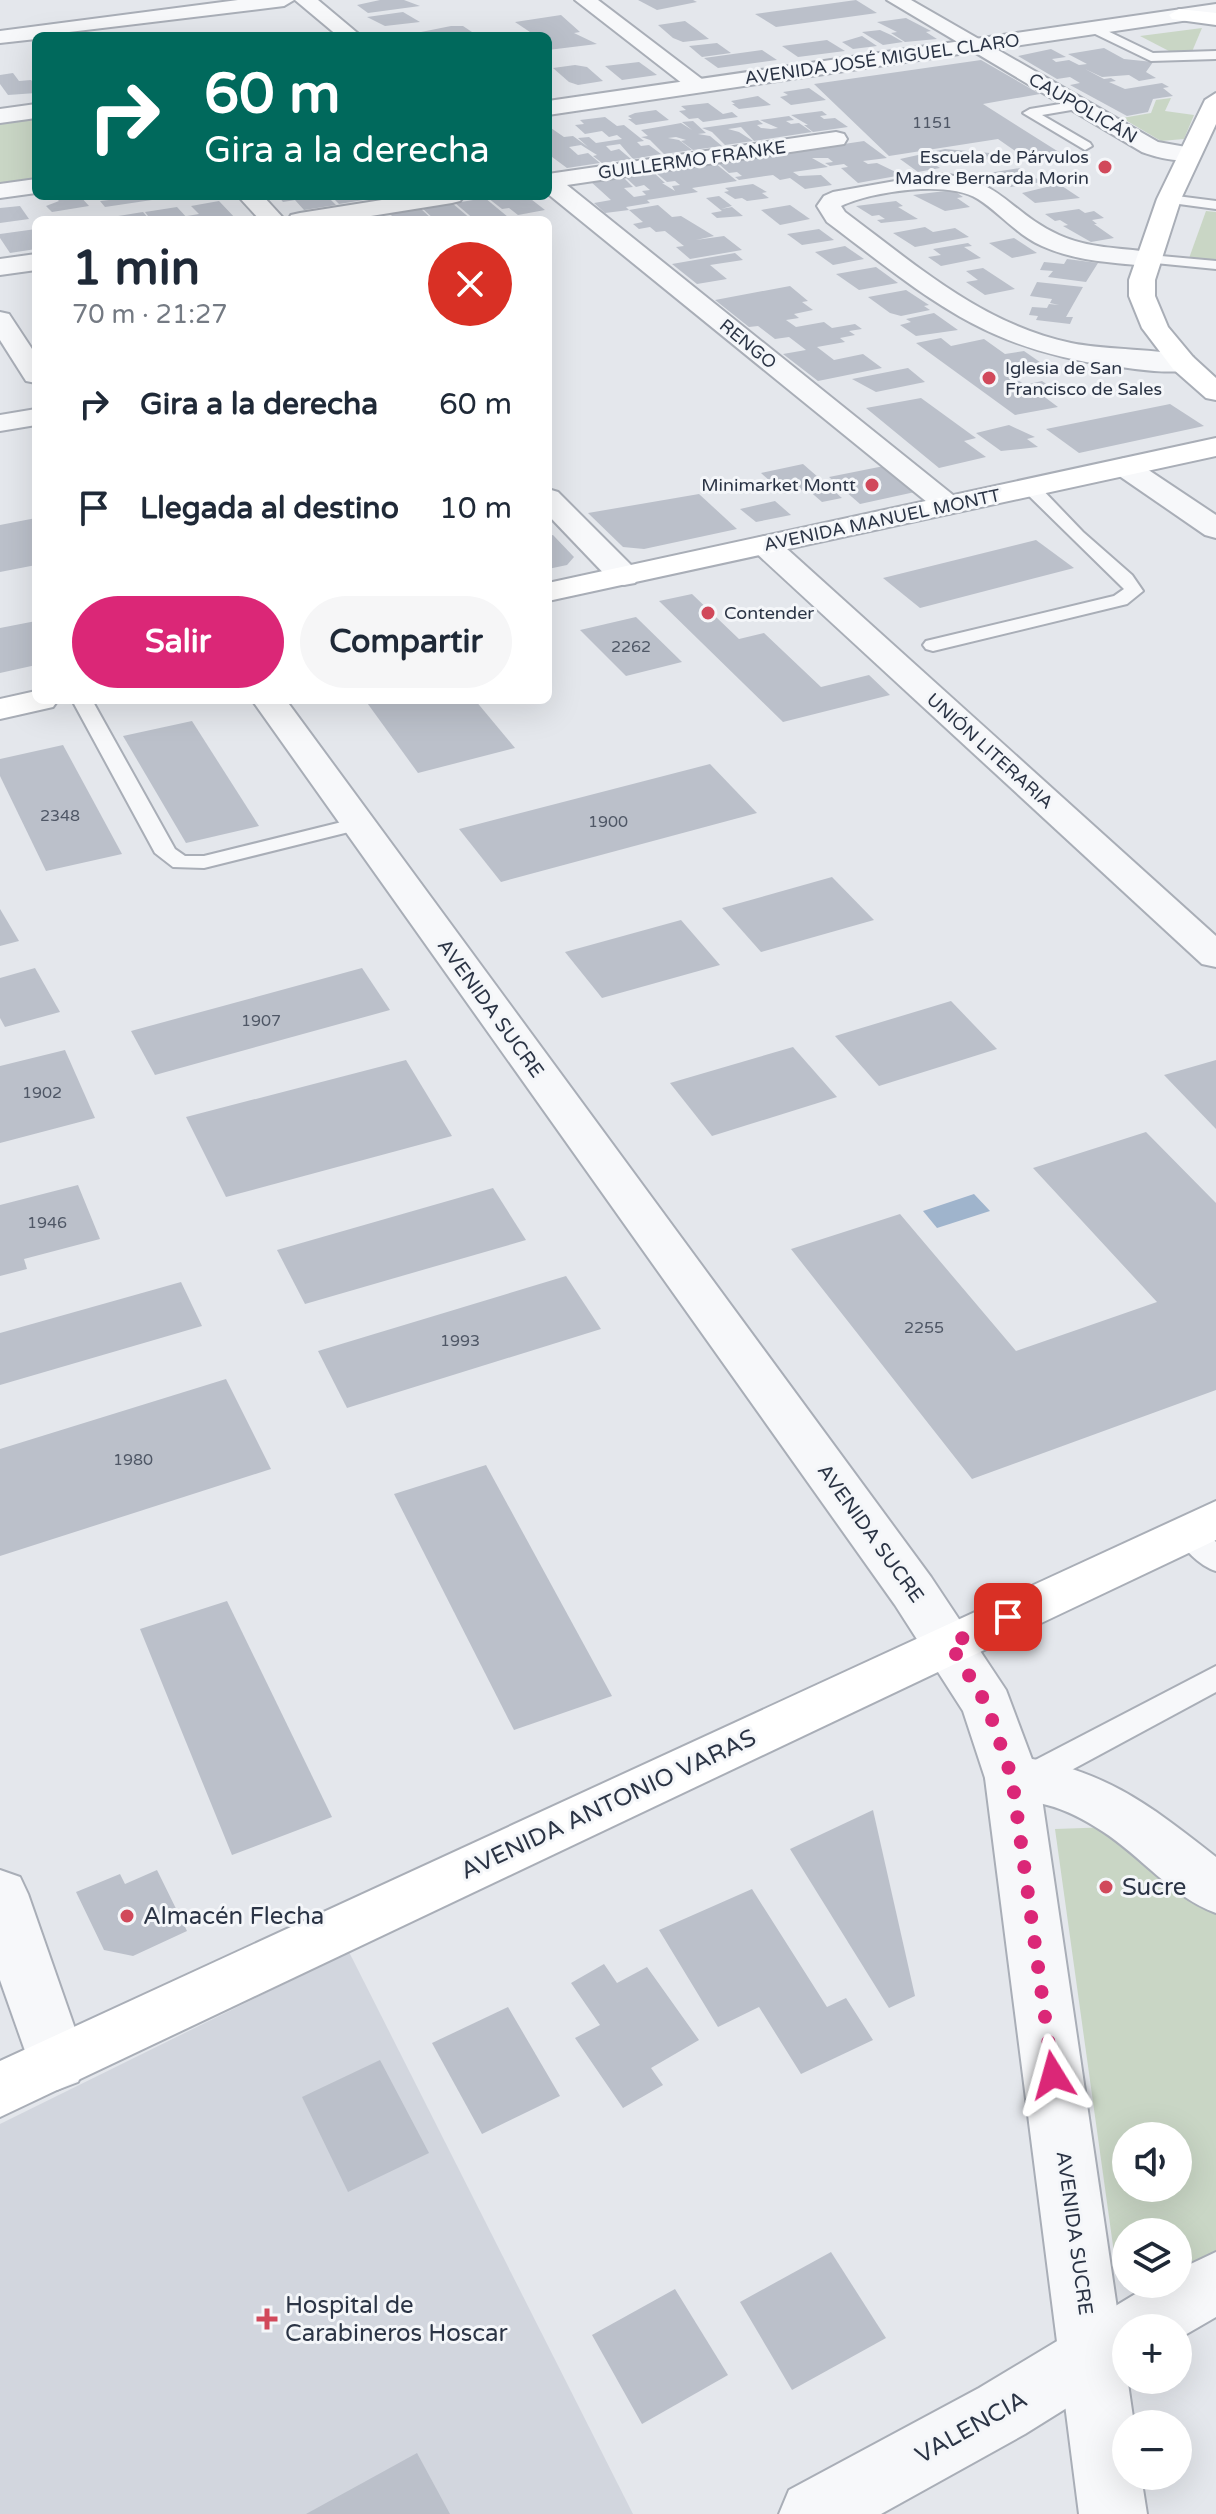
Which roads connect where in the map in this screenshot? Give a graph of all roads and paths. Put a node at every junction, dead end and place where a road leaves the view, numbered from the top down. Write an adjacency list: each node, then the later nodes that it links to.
1 (284, 0): 9 (street)
2 (305, 0): 10 (street)
3 (585, 0): 17 (street)
4 (897, 0): 13 (street, CAUPOLICÁN)
5 (1216, 10): 6 (street, AVENIDA JOSÉ MIGUEL CLARO)
6 (1179, 15): 7 (main road); 8 (street, AVENIDA JOSÉ MIGUEL CLARO)
7 (1216, 19)
8 (1093, 28): 13 (street, AVENIDA JOSÉ MIGUEL CLARO); 15 (lane)
9 (38, 32)
10 (346, 32)
11 (32, 33): 12 (street)
12 (0, 37)
13 (976, 45): 17 (street, AVENIDA JOSÉ MIGUEL CLARO); 18 (street, CAUPOLICÁN)
14 (1216, 55): 15 (lane)
15 (1195, 58): 16 (lane)
16 (1216, 67)
17 (700, 86): 19 (street, AVENIDA JOSÉ MIGUEL CLARO)
18 (1078, 105): 24 (lane); 25 (street, CAUPOLICÁN)
19 (552, 107)
20 (32, 112): 22 (street)
21 (1213, 113): 25 (main road)
22 (0, 116)
23 (836, 139): 26 (street, GUILLERMO FRANKE)
24 (1085, 146)
25 (1189, 154): 30 (main road)
26 (552, 180)
27 (552, 184): 50 (street, RENGO)
28 (32, 187): 29 (street)
29 (0, 191)
30 (1169, 199): 33 (lane); 36 (main road)
31 (254, 200): 34 (street)
32 (427, 200): 35 (street)
33 (1216, 205)
34 (269, 216)
35 (325, 216)
36 (1150, 259): 38 (lane); 41 (main road); 41 (street)
37 (32, 263): 39 (street)
38 (1216, 265)
39 (0, 267)
40 (2, 327): 42 (street)
41 (1183, 363): 43 (main road)
42 (32, 369)
43 (1216, 392)
44 (32, 418): 45 (street)
45 (0, 423)
46 (1216, 447): 47 (main road, AVENIDA MANUEL MONTT)
47 (1125, 467): 48 (main road, AVENIDA MANUEL MONTT); 51 (street)
48 (1031, 488): 50 (main road, AVENIDA MANUEL MONTT); 55 (lane)
49 (552, 502): 53 (street)
50 (948, 505): 52 (main road, AVENIDA MANUEL MONTT)
51 (1216, 529)
52 (765, 545): 53 (main road, AVENIDA MANUEL MONTT); 61 (street, UNIÓN LITERARIA)
53 (624, 576): 54 (main road, AVENIDA MANUEL MONTT)
54 (552, 591)
55 (933, 645)
56 (32, 702): 59 (main road)
57 (84, 704): 60 (lane)
58 (272, 704): 60 (street, AVENIDA SUCRE)
59 (0, 709)
60 (358, 824): 63 (street, AVENIDA SUCRE)
61 (1216, 956)
62 (1207, 1537): 63 (main road, AVENIDA ANTONIO VARAS)
63 (950, 1644): 65 (street, AVENIDA SUCRE); 68 (main road, AVENIDA ANTONIO VARAS)
64 (1216, 1678): 65 (lane)
65 (1021, 1778): 66 (street); 71 (street, AVENIDA SUCRE)
66 (1216, 1889)
67 (0, 1894): 68 (street)
68 (57, 2063): 69 (main road, AVENIDA ANTONIO VARAS)
69 (0, 2090)
70 (1216, 2283): 72 (street, VALENCIA)
71 (1114, 2314)
72 (1162, 2314)
73 (1112, 2343): 75 (street, VALENCIA)
74 (1116, 2394): 76 (street, AVENIDA SUCRE)
75 (813, 2514)
76 (1113, 2514)

